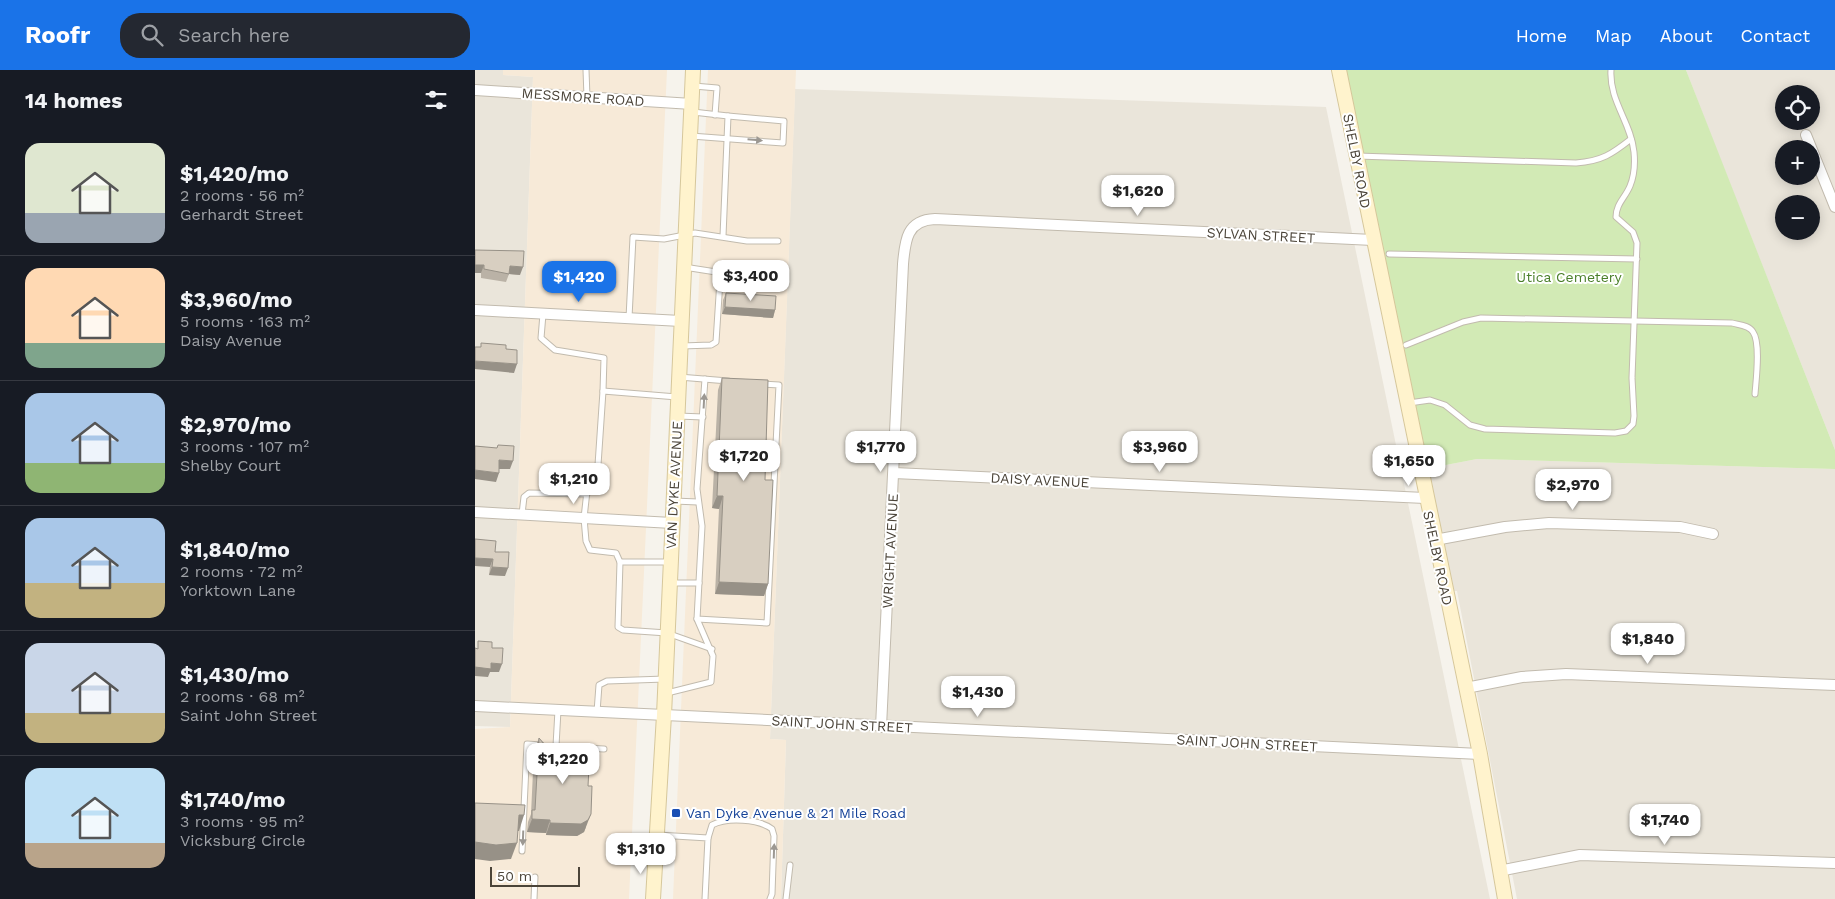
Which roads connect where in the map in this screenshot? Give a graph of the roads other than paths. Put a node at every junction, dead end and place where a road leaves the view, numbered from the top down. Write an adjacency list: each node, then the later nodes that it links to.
1 (586, 70): 7 (lane)
2 (693, 70): 5 (street, VAN DYKE AVENUE)
3 (1339, 70): 15 (street, SHELBY ROAD)
4 (1611, 70): 14 (lane)
5 (693, 86): 8 (street, VAN DYKE AVENUE); 9 (lane)
6 (475, 90): 7 (street, MESSMORE ROAD)
7 (587, 97): 8 (street, MESSMORE ROAD)
8 (692, 108): 9 (lane); 12 (street, VAN DYKE AVENUE)
9 (715, 115): 10 (lane)
10 (728, 116): 13 (lane); 13 (lane, one-way to 10)
11 (1806, 135): 16 (street)
12 (691, 136): 13 (lane); 18 (street, VAN DYKE AVENUE)
13 (726, 137): 19 (lane)
14 (1631, 139): 15 (lane); 23 (lane)
15 (1356, 156): 20 (street, SHELBY ROAD)
16 (1835, 206)
17 (912, 228): 20 (street, SYLVAN STREET); 42 (street, WRIGHT AVENUE)
18 (685, 235): 19 (lane); 24 (street, VAN DYKE AVENUE); 27 (lane)
19 (723, 236): 21 (lane)
20 (1373, 240): 39 (street, SHELBY ROAD)
21 (778, 241)
22 (1389, 254): 23 (lane)
23 (1637, 259): 29 (lane)
24 (684, 267): 28 (street, VAN DYKE AVENUE); 31 (lane)
25 (475, 310): 26 (street)
26 (543, 314): 27 (street); 36 (lane)
27 (629, 318): 28 (street)
28 (681, 321): 31 (street, VAN DYKE AVENUE)
29 (1635, 321): 30 (lane); 37 (lane); 39 (lane)
30 (1406, 345)
31 (680, 346): 32 (street, VAN DYKE AVENUE)
32 (679, 377): 33 (lane); 38 (street, VAN DYKE AVENUE)
33 (705, 379): 34 (lane); 41 (lane, one-way to 33)
34 (733, 382)
35 (751, 383): 57 (lane)
36 (603, 391): 38 (lane); 43 (lane)
37 (1755, 394)
38 (678, 397): 40 (street, VAN DYKE AVENUE)
39 (1406, 403): 44 (street, SHELBY ROAD)
40 (677, 416): 41 (lane); 45 (street, VAN DYKE AVENUE)
41 (703, 417): 46 (lane)
42 (893, 473): 44 (street, DAISY AVENUE); 67 (street, WRIGHT AVENUE)
43 (587, 494): 48 (lane); 49 (lane)
44 (1425, 498): 52 (street, SHELBY ROAD)
45 (673, 501): 46 (lane); 50 (street, VAN DYKE AVENUE)
46 (699, 502): 56 (lane)
47 (475, 512): 48 (street)
48 (522, 514): 49 (street)
49 (584, 518): 50 (street); 53 (lane)
50 (672, 523): 54 (street, VAN DYKE AVENUE)
51 (1713, 534): 52 (street)
52 (1435, 540): 62 (street, SHELBY ROAD)
53 (620, 562): 54 (lane); 58 (lane)
54 (670, 562): 55 (street, VAN DYKE AVENUE)
55 (669, 582): 56 (lane); 58 (street, VAN DYKE AVENUE)
56 (699, 583): 57 (lane)
57 (697, 620): 59 (lane)
58 (667, 633): 59 (lane); 60 (street, VAN DYKE AVENUE)
59 (712, 650): 60 (lane)
60 (665, 686): 65 (lane); 66 (street, VAN DYKE AVENUE)
61 (1835, 686): 62 (street)
62 (1466, 688): 72 (street, SHELBY ROAD)
63 (475, 706): 64 (street, SAINT JOHN STREET)
64 (558, 710): 65 (street, SAINT JOHN STREET); 68 (lane)
65 (597, 712): 66 (street, SAINT JOHN STREET)
66 (664, 715): 67 (street, SAINT JOHN STREET); 73 (street, VAN DYKE AVENUE)
67 (881, 726): 72 (street, SAINT JOHN STREET)
68 (556, 746): 69 (lane); 75 (lane, one-way to 75)
69 (566, 747)
70 (576, 747): 71 (lane)
71 (604, 749)
72 (1480, 754): 78 (street, SHELBY ROAD)
73 (658, 835): 74 (lane); 81 (street, VAN DYKE AVENUE)
74 (708, 838): 82 (lane); 83 (lane, one-way to 74)
75 (522, 851)
76 (1835, 863): 78 (street)
77 (790, 865): 84 (lane)
78 (1499, 871): 85 (street, SHELBY ROAD)
79 (535, 877): 80 (lane)
80 (534, 899)
81 (653, 899)
82 (705, 899)
83 (770, 899)
84 (786, 899)
85 (1505, 899)

